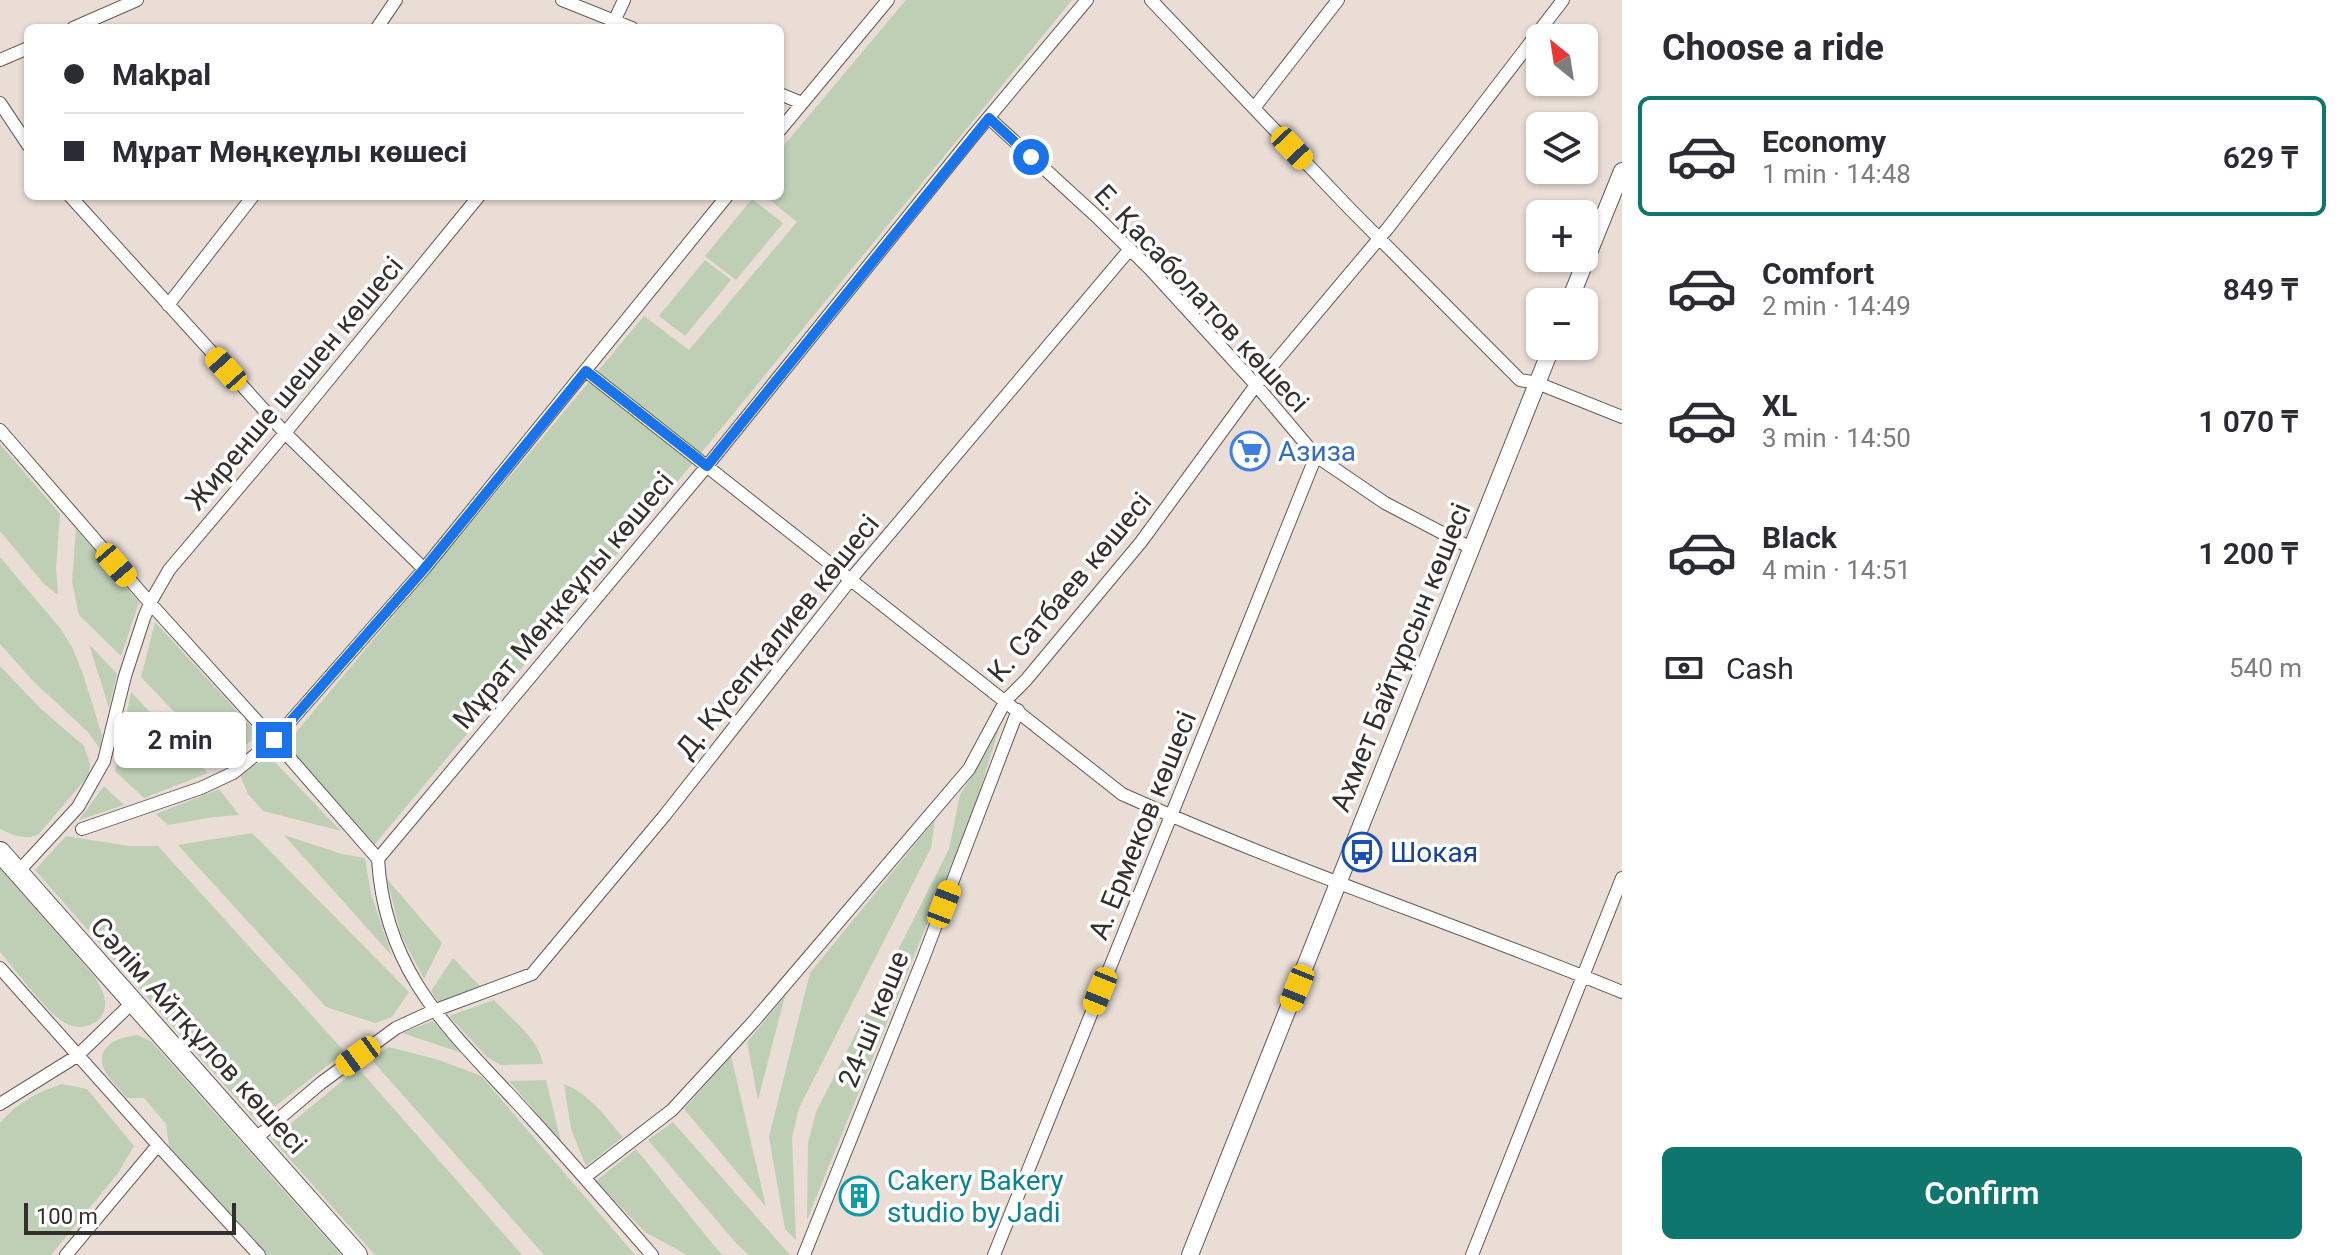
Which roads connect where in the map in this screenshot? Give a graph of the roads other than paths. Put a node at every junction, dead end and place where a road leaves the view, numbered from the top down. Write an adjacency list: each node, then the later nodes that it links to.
1 (137, 0): 10 (street)
2 (396, 0): 11 (street)
3 (562, 0): 12 (street)
4 (624, 0): 12 (street)
5 (888, 0): 17 (street)
6 (1087, 0): 19 (street, Мұрат Мөңкеұлы көшесі)
7 (1151, 0): 18 (street)
8 (1338, 0): 18 (street)
9 (1563, 0): 27 (street, К. Сатбаев көшесі)
10 (82, 24)
11 (380, 24)
12 (613, 24)
13 (24, 50): 14 (street)
14 (0, 60)
15 (784, 96): 17 (street)
16 (0, 103): 21 (street)
17 (802, 103): 20 (street)
18 (1254, 108): 27 (street)
19 (989, 118): 28 (street, Е. Қасаболатов көшесі); 39 (street, Мұрат Мөңкеұлы көшесі)
20 (784, 125)
21 (24, 139)
22 (1622, 171): 29 (street)
23 (74, 200): 30 (street)
24 (250, 200): 30 (street)
25 (476, 200): 37 (street, Жиренше шешен көшесі)
26 (724, 200): 32 (street)
27 (1378, 238): 33 (street); 34 (street, К. Сатбаев көшесі)
28 (1130, 249): 34 (street, Е. Қасаболатов көшесі); 42 (street, Д. Күсепқалиев көшесі)
29 (1575, 288)
30 (168, 305): 37 (street)
31 (1546, 360): 33 (street, Ахмет Байтұрсын көшесі)
32 (586, 371): 39 (street); 41 (street)
33 (1537, 383): 35 (street); 40 (street, Ахмет Байтұрсын көшесі)
34 (1256, 385): 38 (street, Е. Қасаболатов көшесі); 44 (street, К. Сатбаев көшесі)
35 (1622, 417)
36 (0, 430): 43 (street)
37 (285, 433): 41 (street); 43 (street, Жиренше шешен көшесі)
38 (1316, 456): 40 (street, Е. Қасаболатов көшесі); 47 (street, А. Ермеков көшесі)
39 (707, 466): 42 (street); 50 (street, Мұрат Мөңкеұлы көшесі)
40 (1471, 548): 53 (street, Ахмет Байтұрсын көшесі)
41 (424, 569): 46 (street)
42 (851, 579): 44 (street); 58 (street, Д. Күсепқалиев көшесі)
43 (150, 603): 46 (street); 51 (street, Жиренше шешен көшесі)
44 (1006, 700): 45 (street); 63 (street, К. Сатбаев көшесі)
45 (1018, 710): 47 (street); 68 (street, 24-ші көше)
46 (274, 740): 48 (street); 50 (street)
47 (1171, 816): 53 (street); 69 (street, А. Ермеков көшесі)
48 (82, 829)
49 (0, 852): 51 (highway, Сәлім Айтқұлов көшесі)
50 (378, 859): 58 (street)
51 (18, 872): 57 (highway, Сәлім Айтқұлов көшесі)
52 (1622, 878): 55 (street)
53 (1338, 883): 55 (street); 70 (street, Ахмет Байтұрсын көшесі)
54 (0, 968): 59 (street)
55 (1582, 976): 56 (street); 71 (street)
56 (1622, 992)
57 (133, 1002): 59 (street); 61 (highway, Сәлім Айтқұлов көшесі)
58 (433, 1011): 61 (street, Д. Күсепқалиев көшесі); 63 (street)
59 (77, 1056): 60 (street); 62 (street)
60 (0, 1104)
61 (255, 1139): 66 (highway, Сәлім Айтқұлов көшесі)
62 (158, 1145): 64 (street); 65 (street)
63 (585, 1177): 67 (street)
64 (66, 1255)
65 (259, 1255)
66 (357, 1255)
67 (652, 1255)
68 (804, 1255)
69 (994, 1255)
70 (1190, 1255)
71 (1472, 1255)

